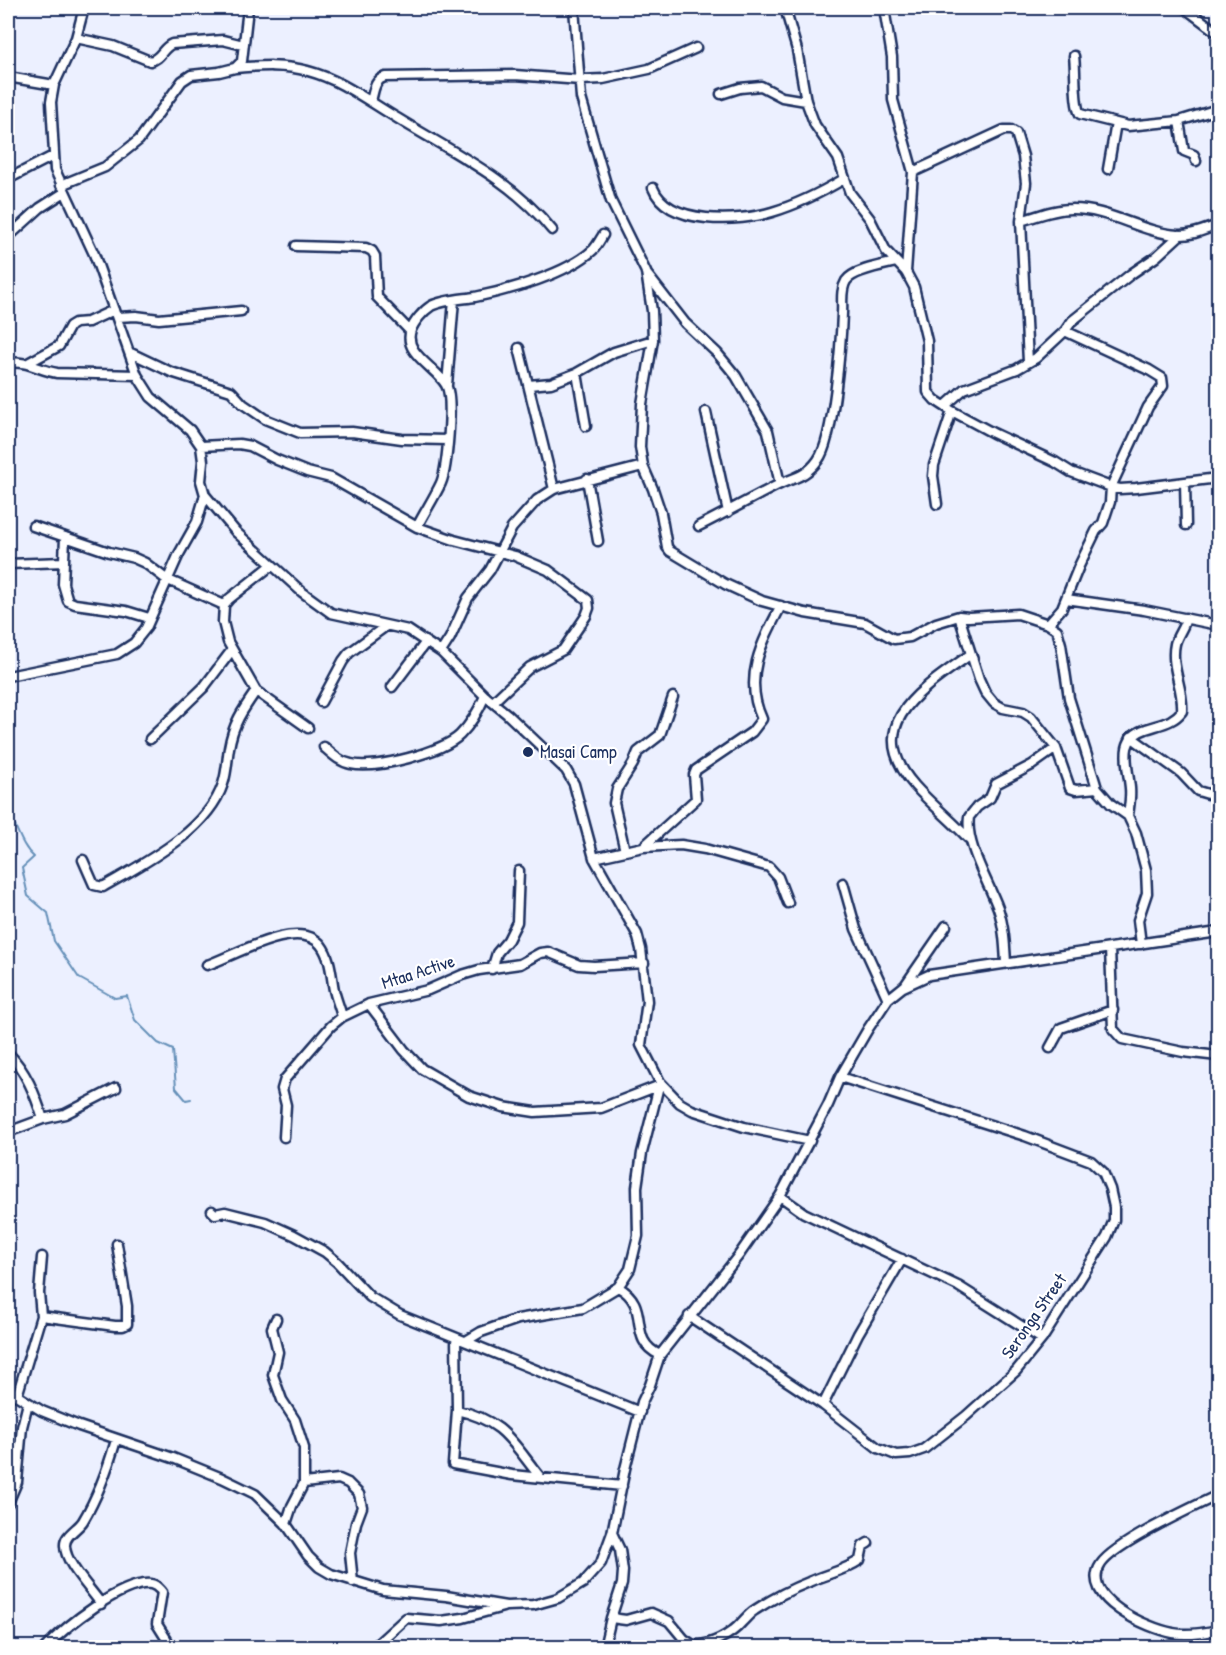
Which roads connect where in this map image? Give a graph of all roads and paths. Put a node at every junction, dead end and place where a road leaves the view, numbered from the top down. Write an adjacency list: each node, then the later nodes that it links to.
1 (84, 8): 8 (street)
2 (248, 8): 9 (street)
3 (574, 8): 14 (street)
4 (785, 8): 18 (street)
5 (884, 8): 25 (street)
6 (1185, 8): 7 (street)
7 (1218, 33)
8 (76, 38): 9 (street); 15 (street)
9 (243, 45): 12 (street)
10 (696, 48): 14 (street)
11 (1074, 56): 21 (street)
12 (235, 68): 17 (street); 29 (street)
13 (8, 76): 15 (street)
14 (580, 80): 17 (street); 38 (street)
15 (54, 85): 22 (street)
16 (721, 94): 18 (street)
17 (371, 101): 32 (street)
18 (806, 101): 27 (street)
19 (1218, 109): 20 (street)
20 (1179, 121): 21 (street); 23 (street)
21 (1116, 123): 24 (street)
22 (53, 156): 26 (street); 29 (street)
23 (1196, 161)
24 (1108, 169)
25 (913, 172): 30 (street); 39 (street)
26 (8, 179)
27 (843, 179): 28 (street); 37 (street)
28 (653, 188)
29 (63, 189): 35 (street); 42 (street)
30 (1021, 221): 34 (street); 48 (street)
31 (1218, 225): 34 (street)
32 (552, 230)
33 (603, 235): 40 (street)
34 (1180, 235): 44 (street)
35 (8, 237)
36 (296, 246): 43 (street)
37 (896, 262): 39 (street); 64 (street)
38 (645, 272): 45 (street); 64 (street)
39 (906, 272): 55 (street)
40 (454, 300): 43 (street); 53 (street)
41 (241, 311): 42 (street)
42 (116, 313): 47 (street); 50 (street)
43 (410, 331): 53 (street)
44 (1065, 332): 48 (street); 65 (street)
45 (653, 340): 51 (street); 60 (street)
46 (519, 348): 54 (street)
47 (129, 352): 52 (street); 58 (street)
48 (1028, 362): 55 (street)
49 (8, 363): 50 (street)
50 (28, 363): 52 (street)
51 (576, 374): 54 (street); 57 (street)
52 (137, 375): 59 (street)
53 (447, 385): 58 (street)
54 (529, 385): 66 (street)
55 (948, 409): 65 (street); 68 (street)
56 (706, 412): 69 (street)
57 (586, 426)
58 (447, 440): 73 (street)
59 (201, 446): 67 (street); 73 (street)
60 (643, 466): 62 (street); 83 (street)
61 (1218, 478): 63 (street)
62 (587, 479): 66 (street); 75 (street)
63 (1185, 483): 65 (street); 70 (street)
64 (780, 484): 69 (street)
65 (1111, 487): 81 (street)
66 (554, 489): 76 (street)
67 (205, 495): 79 (street); 80 (street)
68 (936, 504)
69 (728, 512): 72 (street)
70 (1186, 525)
71 (33, 526): 74 (street)
72 (699, 526)
73 (417, 527): 76 (street)
74 (65, 537): 77 (street); 80 (street)
75 (598, 541)
76 (499, 552): 92 (street); 100 (street)
77 (64, 562): 78 (street); 85 (street)
78 (8, 564)
79 (272, 565): 82 (street); 89 (street)
80 (166, 579): 82 (street); 85 (street)
81 (1066, 599): 86 (street); 87 (street)
82 (224, 605): 91 (street)
83 (781, 606): 84 (street); 110 (street)
84 (959, 616): 87 (street); 93 (street)
85 (149, 618): 94 (street)
86 (1186, 618): 88 (street); 102 (street)
87 (1048, 624): 106 (street)
88 (1218, 625)
89 (386, 626): 90 (street); 99 (street)
90 (426, 642): 92 (street); 95 (street)
91 (232, 650): 96 (street); 103 (street)
92 (441, 652): 97 (street)
93 (971, 654): 105 (street); 109 (street)
94 (8, 676)
95 (392, 687)
96 (256, 691): 101 (street); 113 (street)
97 (485, 696): 100 (street); 104 (street)
98 (673, 697): 111 (street)
99 (321, 702)
100 (493, 702): 112 (street)
101 (308, 728)
102 (1131, 737): 107 (street); 108 (street)
103 (150, 739)
104 (324, 747)
105 (1056, 748): 106 (street); 109 (street)
106 (1097, 789): 108 (street)
107 (1218, 797)
108 (1128, 816): 119 (street)
109 (968, 838): 122 (street)
110 (644, 848): 111 (street); 116 (street)
111 (625, 851): 112 (street)
112 (594, 858): 121 (street)
113 (83, 860)
114 (519, 871): 124 (street)
115 (843, 883): 126 (street)
116 (788, 903)
117 (946, 926): 125 (street)
118 (1218, 932): 119 (street)
119 (1141, 944): 120 (street)
120 (1110, 948): 122 (street); 128 (street)
121 (644, 963): 124 (street, Mtaa Active); 134 (street)
122 (1006, 963): 125 (street)
123 (207, 965): 129 (street)
124 (492, 969): 127 (street, Mtaa Active)
125 (903, 987): 126 (street)
126 (888, 999): 133 (street)
127 (369, 1004): 129 (street, Mtaa Active); 134 (street)
128 (1113, 1010): 130 (street); 132 (street)
129 (342, 1017): 138 (street, Mtaa Active)
130 (1050, 1047)
131 (8, 1053): 136 (street)
132 (1218, 1056)
133 (840, 1077): 139 (street); 150 (street, Seronga Street)
134 (659, 1084): 139 (street); 145 (street)
135 (116, 1088): 136 (street)
136 (43, 1119): 137 (street)
137 (8, 1132)
138 (284, 1137)
139 (810, 1140): 140 (street)
140 (780, 1196): 144 (street); 147 (street)
141 (212, 1210): 149 (street)
142 (117, 1244): 146 (street)
143 (42, 1257): 146 (street)
144 (902, 1259): 150 (street); 155 (street)
145 (618, 1287): 151 (street); 152 (street)
146 (41, 1316): 153 (street)
147 (689, 1316): 152 (street); 155 (street, Seronga Street)
148 (276, 1319): 160 (street)
149 (456, 1338): 151 (street); 156 (street)
150 (1042, 1339): 155 (street, Seronga Street)
151 (466, 1341): 157 (street)
152 (660, 1355): 157 (street)
153 (11, 1395): 154 (street)
154 (28, 1403): 158 (street); 163 (street)
155 (823, 1405)
156 (457, 1410): 159 (street); 159 (street)
157 (640, 1412): 161 (street)
158 (116, 1440): 164 (street); 168 (street)
159 (541, 1478): 161 (street)
160 (304, 1483): 164 (street); 167 (street)
161 (622, 1486): 165 (street)
162 (1218, 1495): 171 (street)
163 (8, 1503)
164 (286, 1524): 167 (street)
165 (612, 1533): 169 (street); 170 (street)
166 (868, 1543): 170 (street)
167 (352, 1582): 169 (street)
168 (101, 1604): 172 (street); 173 (street)
169 (506, 1606): 174 (street)
170 (610, 1618): 175 (street)
171 (1218, 1630)
172 (45, 1647)
173 (172, 1647)
174 (373, 1647)
175 (604, 1647)

